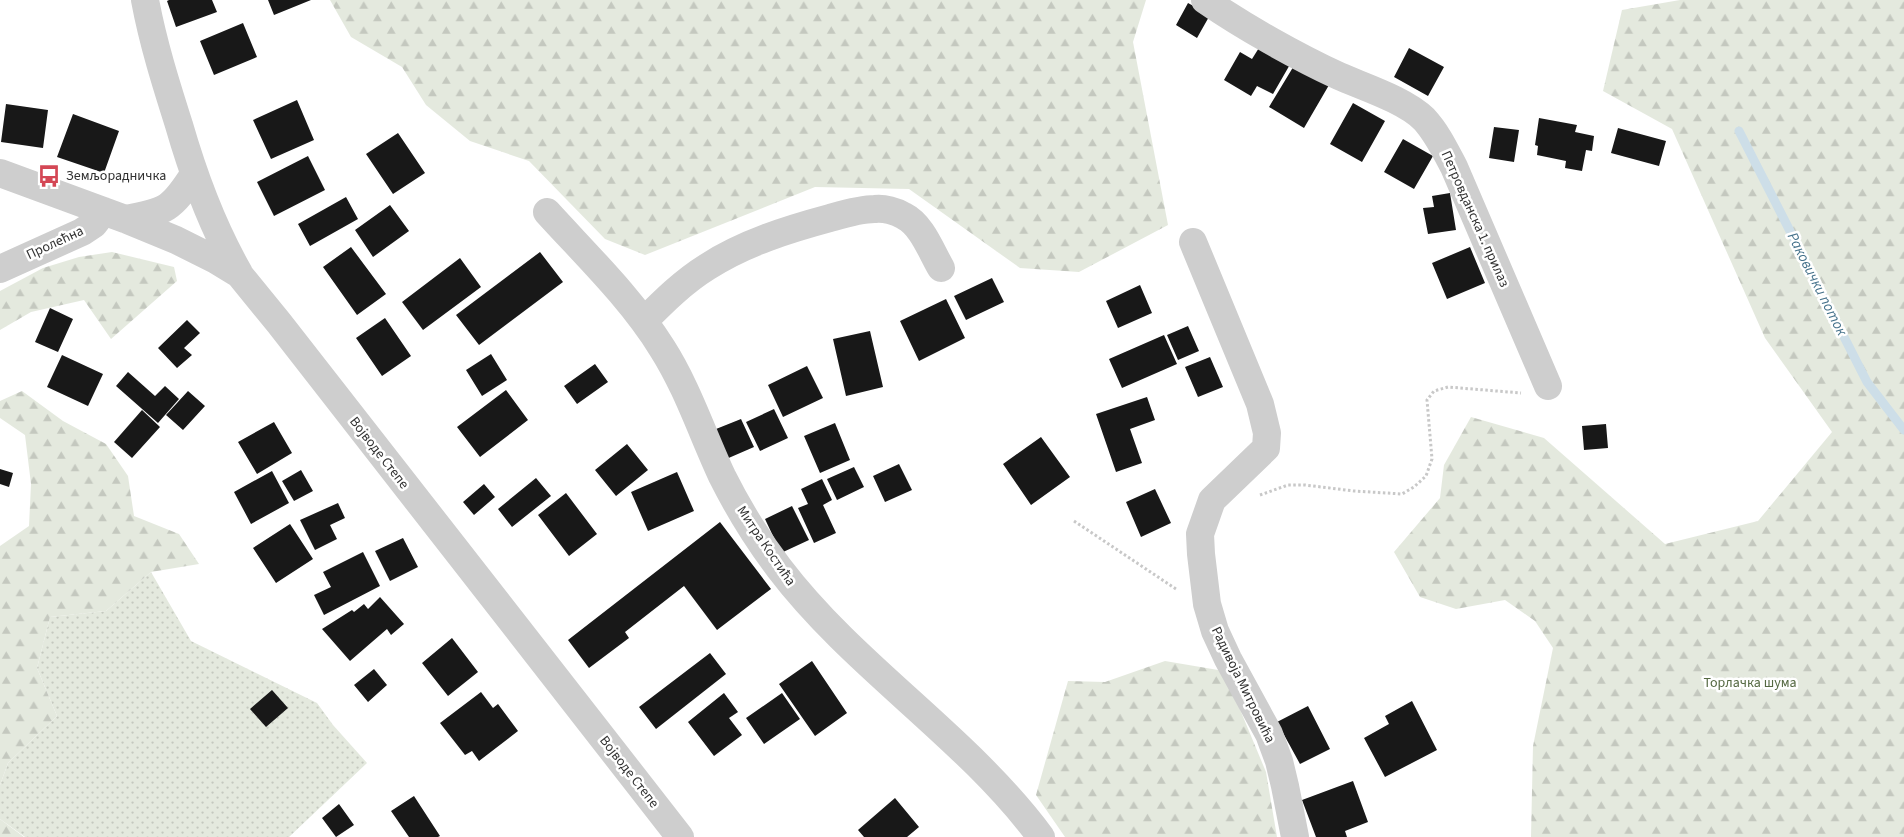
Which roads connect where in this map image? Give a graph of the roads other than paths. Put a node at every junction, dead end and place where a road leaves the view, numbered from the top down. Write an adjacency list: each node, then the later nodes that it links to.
1 (145, 0): 4 (street)
2 (1205, 0): 12 (street, Петровданска 1. прилаз)
3 (0, 173): 6 (street, Војводе Степе)
4 (194, 174): 6 (street); 10 (street)
5 (548, 212): 11 (street, Митра Костића)
6 (115, 215): 9 (street, Пролећна); 10 (street, Војводе Степе)
7 (1193, 242): 15 (street, Радивоја Митровића)
8 (941, 268): 11 (street)
9 (0, 270)
10 (240, 274): 13 (street, Војводе Степе)
11 (644, 321): 14 (street, Митра Костића)
12 (1548, 386)
13 (680, 837)
14 (1041, 837)
15 (1295, 837)

